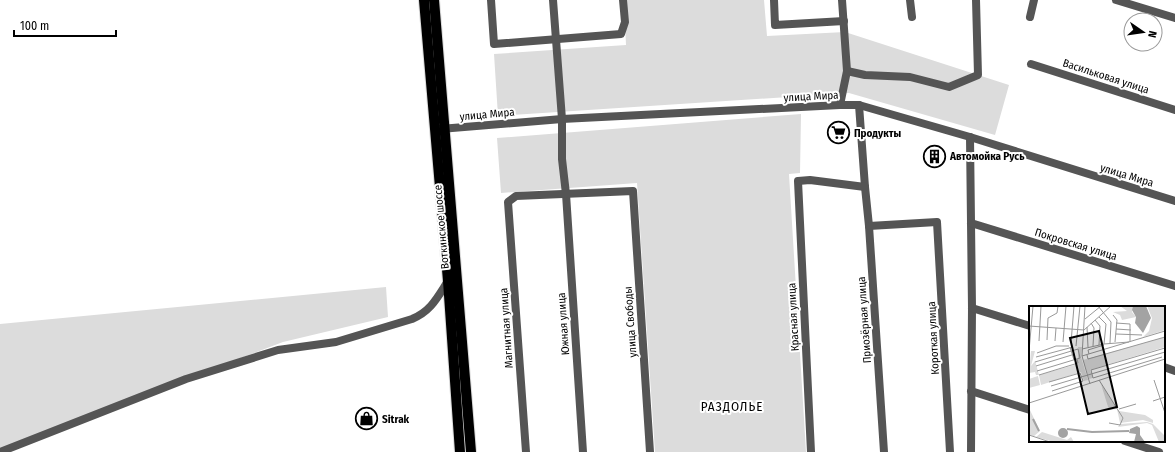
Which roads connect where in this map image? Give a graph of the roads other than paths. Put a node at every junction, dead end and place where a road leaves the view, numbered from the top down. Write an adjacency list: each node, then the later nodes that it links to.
1 (424, 0): 23 (main road, Воткинское шоссе)
2 (434, 0): 23 (main road, Воткинское шоссе)
3 (491, 0): 16 (street)
4 (553, 0): 16 (street, Южная улица)
5 (623, 0): 16 (street)
6 (774, 0): 15 (street)
7 (842, 0): 15 (street)
8 (910, 0): 12 (street)
9 (976, 0): 18 (street)
10 (1034, 0): 13 (street)
11 (1116, 0): 14 (street)
12 (912, 17)
13 (1030, 17)
14 (1175, 18)
15 (844, 22): 18 (street)
16 (556, 38): 22 (street, Южная улица)
17 (1031, 64): 21 (street, Васильковая улица)
18 (847, 71): 19 (street)
19 (840, 105): 20 (street, улица Мира); 22 (street, улица Мира)
20 (859, 105): 24 (street, улица Мира); 25 (street, Приозёрная улица)
21 (1175, 110)
22 (562, 119): 23 (street, улица Мира); 26 (street, Южная улица)
23 (440, 129): 30 (main road, Воткинское шоссе); 41 (main road, Воткинское шоссе)
24 (970, 137): 27 (street, улица Мира); 28 (street)
25 (865, 186): 29 (street, Приозёрная улица); 45 (street, Красная улица)
26 (566, 194): 42 (street, Магнитная улица); 43 (street, Южная улица); 44 (street, улица Свободы)
27 (1175, 201)
28 (971, 223): 31 (street, Покровская улица); 32 (street)
29 (869, 226): 46 (street, Приозёрная улица); 47 (street, Короткая улица)
30 (448, 281): 39 (street); 40 (main road, Воткинское шоссе)
31 (1175, 286)
32 (972, 308): 33 (street); 36 (street)
33 (1029, 326)
34 (1165, 367): 35 (street)
35 (1175, 371)
36 (971, 391): 37 (street); 48 (street)
37 (1029, 410)
38 (1128, 442): 49 (street)
39 (0, 452)
40 (460, 452)
41 (471, 452)
42 (526, 452)
43 (583, 452)
44 (650, 452)
45 (811, 452)
46 (884, 452)
47 (950, 452)
48 (971, 452)
49 (1159, 452)

